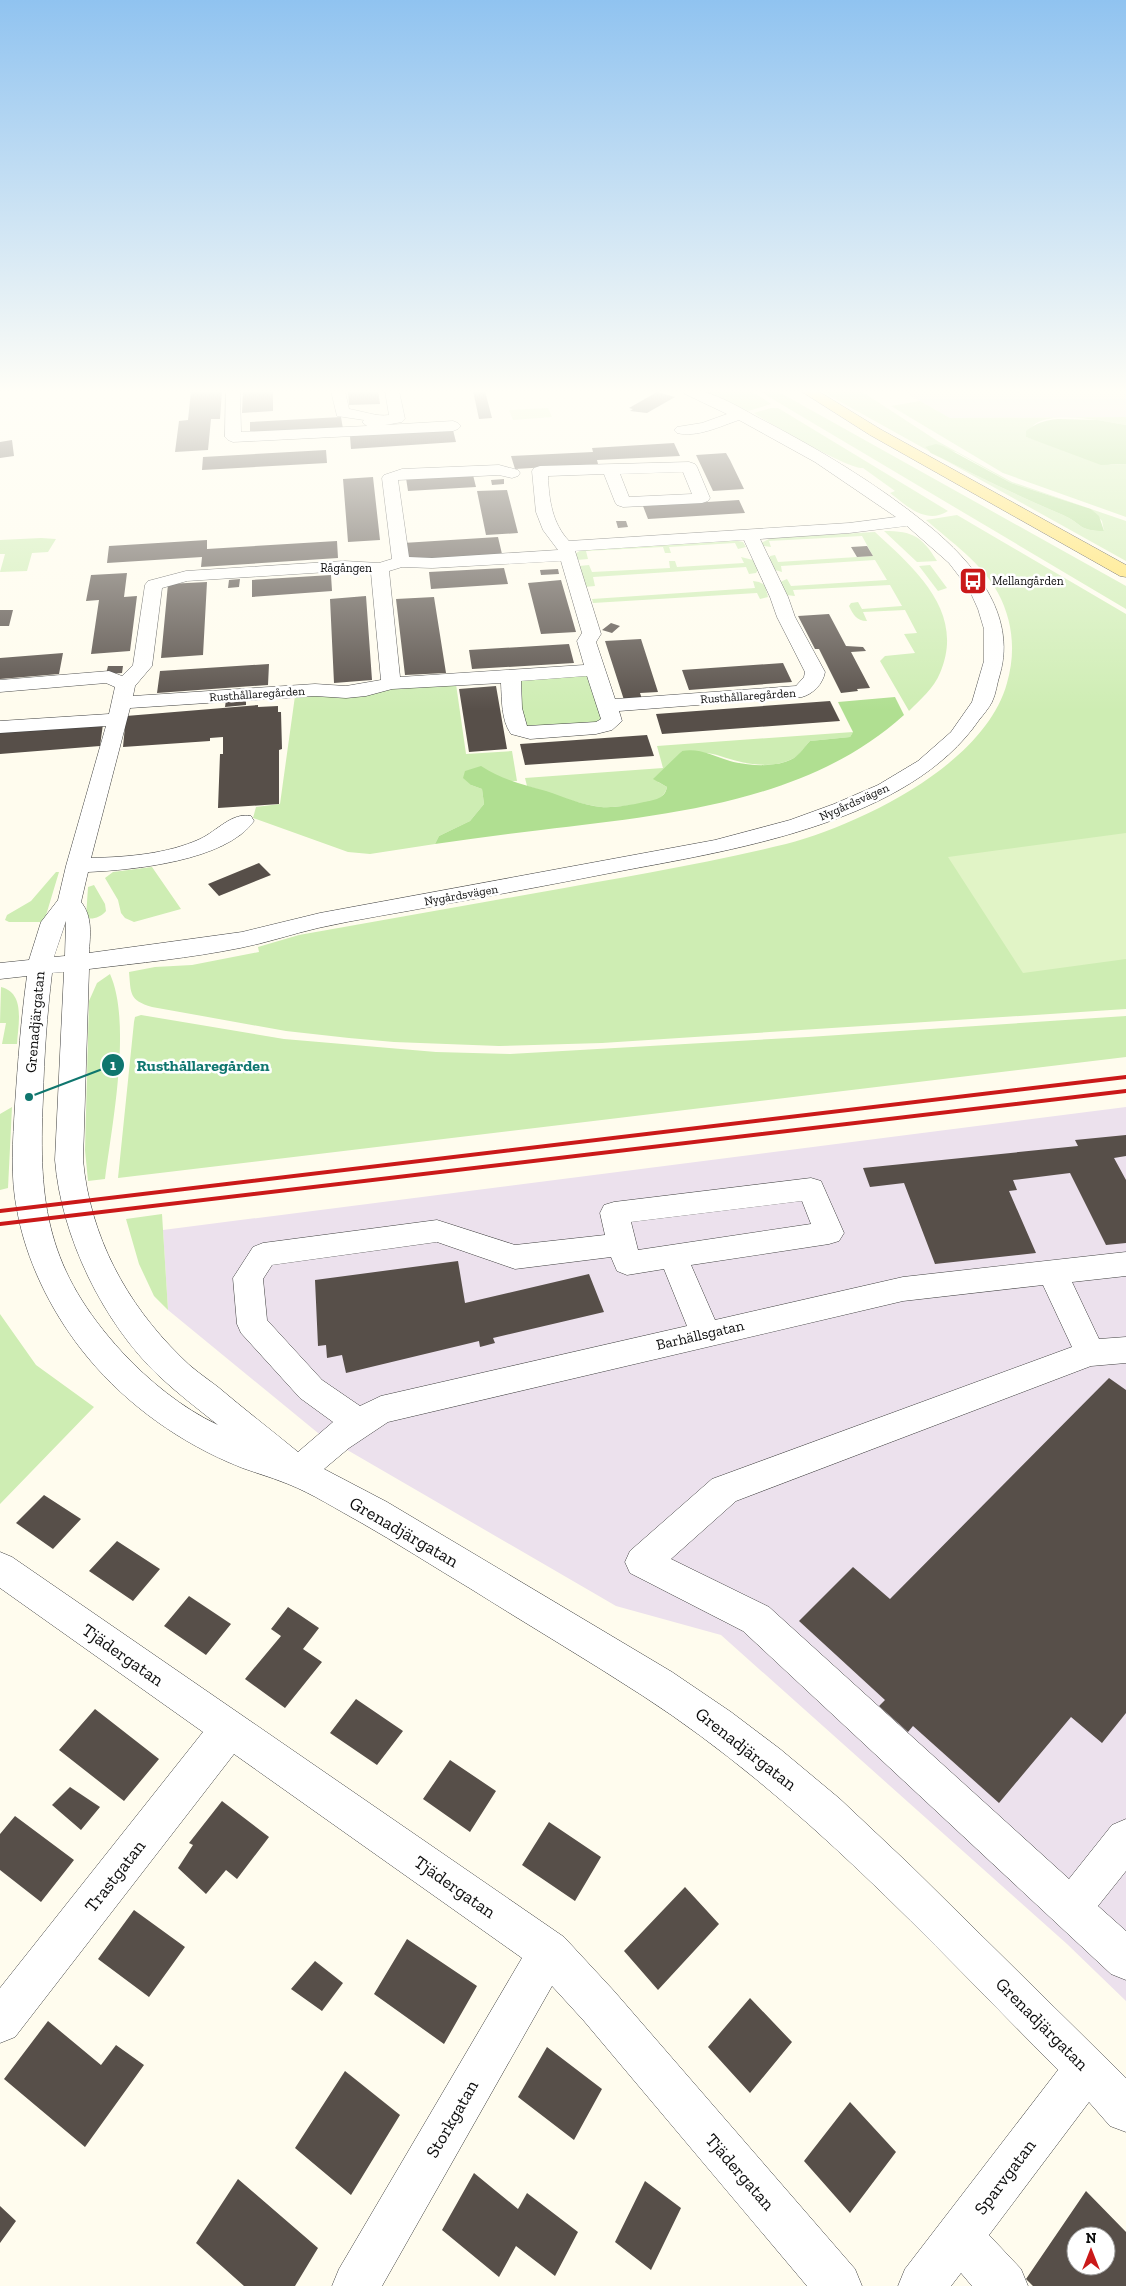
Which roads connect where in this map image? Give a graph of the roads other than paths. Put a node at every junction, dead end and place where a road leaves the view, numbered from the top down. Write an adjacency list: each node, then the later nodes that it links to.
1 (393, 498): 10 (street)
2 (542, 498): 9 (street)
3 (621, 498): 4 (street)
4 (702, 498)
5 (879, 498): 7 (street, Nygårdsvägen)
6 (993, 498): 12 (main road)
7 (911, 520): 8 (street); 23 (street, Nygårdsvägen)
8 (750, 535): 9 (street); 18 (street, Rusthållaregården)
9 (567, 551): 10 (street, Rågången); 13 (street)
10 (401, 562): 11 (street, Rågången)
11 (380, 568): 15 (street); 17 (street, Rågången)
12 (1126, 572)
13 (595, 670): 14 (street, Rusthållaregården); 18 (street)
14 (511, 677): 15 (street, Rusthållaregården); 18 (street)
15 (391, 683): 17 (street, Rusthållaregården)
16 (0, 686): 17 (street, Rusthållaregården)
17 (122, 702): 19 (street, Rusthållaregården); 21 (street)
18 (607, 706)
19 (0, 727)
20 (243, 821): 21 (street)
21 (77, 866): 22 (street)
22 (69, 903): 23 (street); 25 (street)
23 (77, 954): 25 (street, Nygårdsvägen); 34 (street, Grenadjärgatan)
24 (0, 955): 25 (street, Nygårdsvägen)
25 (42, 958): 26 (street, Nygårdsvägen); 34 (street, Grenadjärgatan)
26 (0, 971)
27 (622, 1244): 28 (street); 28 (street); 33 (street)
28 (673, 1256): 31 (street)
29 (1126, 1264): 30 (street, Barhällsgatan)
30 (1052, 1272): 31 (street, Barhällsgatan); 32 (street)
31 (705, 1334): 33 (street, Barhällsgatan)
32 (1108, 1351): 38 (street)
33 (358, 1422): 34 (street, Barhällsgatan)
34 (300, 1473): 42 (street, Grenadjärgatan)
35 (0, 1568): 36 (street, Tjädergatan)
36 (230, 1729): 39 (street, Tjädergatan); 41 (street, Trastgatan)
37 (1126, 1839): 38 (street)
38 (1071, 1908): 40 (street)
39 (549, 1952): 45 (street, Storkgatan); 46 (street, Tjädergatan)
40 (1126, 1960)
41 (0, 2022)
42 (1087, 2068): 43 (street, Grenadjärgatan); 44 (street, Sparvgatan)
43 (1126, 2110)
44 (959, 2237): 47 (street, Sparvgatan); 48 (street)
45 (356, 2286)
46 (838, 2286)
47 (922, 2286)
48 (1004, 2286)

